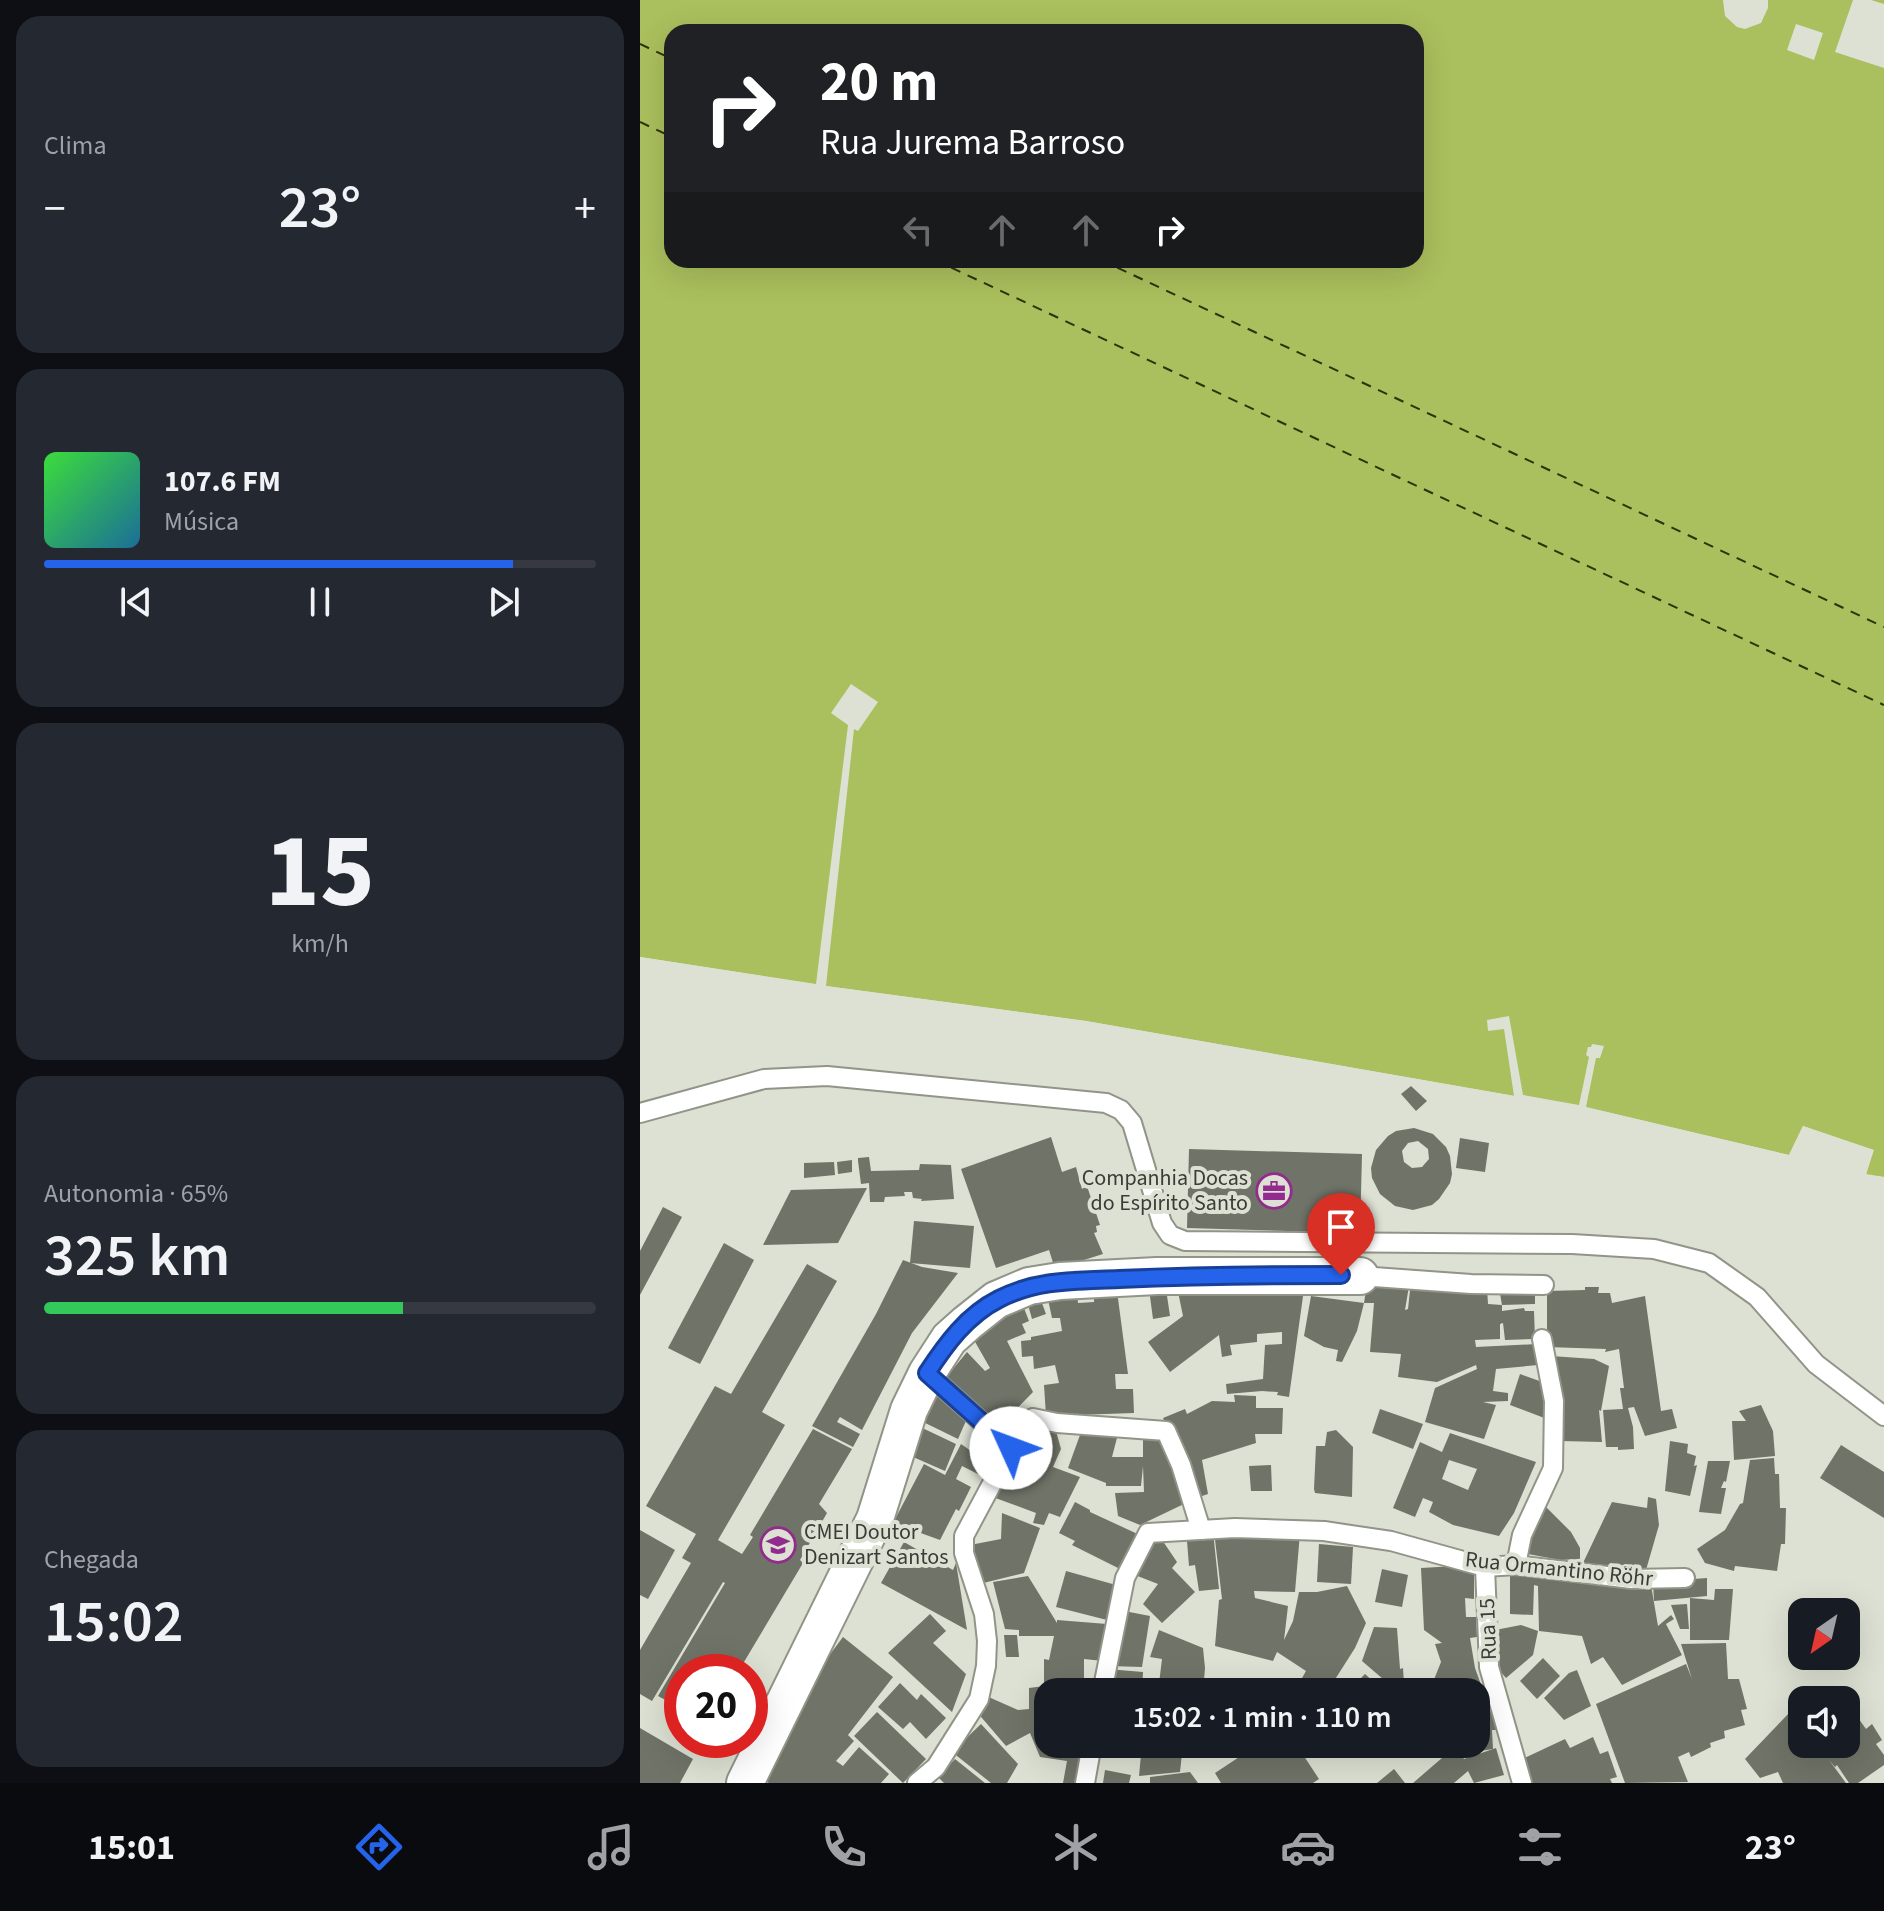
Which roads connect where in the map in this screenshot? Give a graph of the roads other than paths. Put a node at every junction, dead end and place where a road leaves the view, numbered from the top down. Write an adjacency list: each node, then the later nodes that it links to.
1 (640, 1113): 6 (lane)
2 (1360, 1276): 3 (lane); 5 (street)
3 (1544, 1285)
4 (1542, 1339): 9 (lane)
5 (927, 1373): 7 (lane); 14 (street)
6 (1884, 1416)
7 (1011, 1448): 8 (lane); 15 (lane)
8 (1201, 1530): 10 (lane, Rua Ormantino Röhr); 12 (lane, Rua Ormantino Röhr)
9 (1516, 1565): 10 (lane, Rua Ormantino Röhr); 11 (lane, Rua Ormantino Röhr)
10 (1485, 1567): 17 (lane, Rua 15)
11 (1685, 1578)
12 (1105, 1678)
13 (1089, 1758): 16 (lane)
14 (745, 1783)
15 (917, 1783)
16 (1085, 1783)
17 (1522, 1783)

